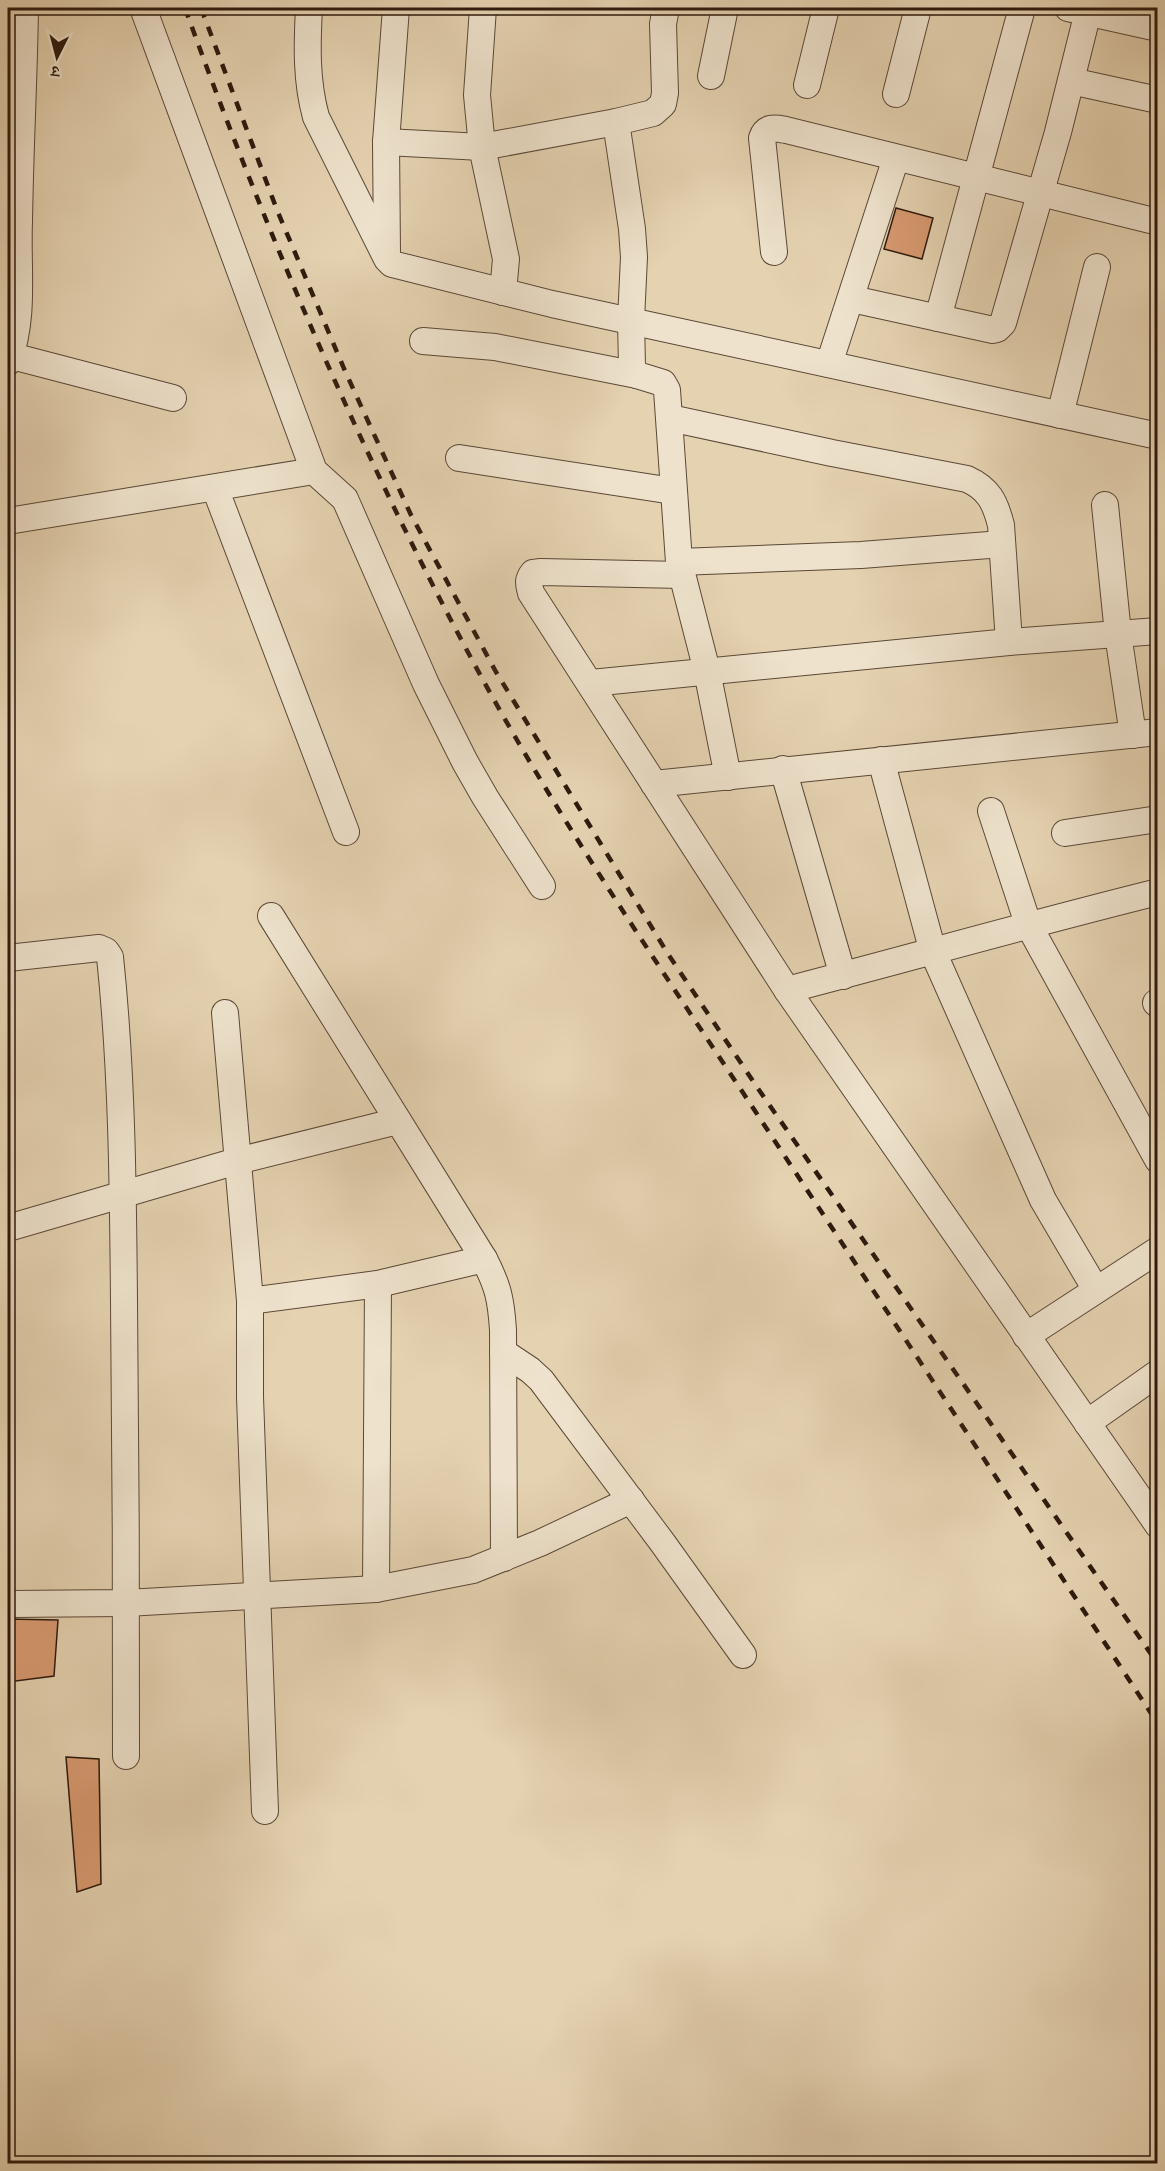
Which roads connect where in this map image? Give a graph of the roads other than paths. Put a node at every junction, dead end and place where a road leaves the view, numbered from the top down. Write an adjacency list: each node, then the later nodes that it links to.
1 (25, 8): 33 (street)
2 (143, 8): 41 (street)
3 (309, 8): 26 (street)
4 (396, 8): 19 (street)
5 (483, 8): 20 (street)
6 (666, 8): 18 (street)
7 (725, 8): 13 (street)
8 (826, 8): 15 (street)
9 (918, 8): 16 (street)
10 (1022, 8): 22 (street)
11 (1078, 10): 12 (street); 14 (street)
12 (1158, 28)
13 (711, 76)
14 (1071, 81): 17 (street); 23 (street)
15 (807, 85)
16 (896, 94)
17 (1158, 100)
18 (616, 122): 20 (street); 31 (street)
19 (386, 142): 20 (street); 26 (street)
20 (482, 147): 28 (street)
21 (896, 158): 22 (street); 25 (street); 29 (street)
22 (976, 177): 23 (street); 30 (street)
23 (1040, 192): 24 (street); 30 (street)
24 (1158, 222)
25 (774, 252)
26 (387, 259): 28 (street)
27 (1097, 267): 37 (street)
28 (503, 291): 31 (street)
29 (852, 299): 30 (street); 34 (street)
30 (938, 318)
31 (631, 320): 34 (street); 35 (street)
32 (423, 341): 35 (street)
33 (8, 357): 36 (street)
34 (830, 364): 37 (street)
35 (637, 375): 38 (street)
36 (173, 398)
37 (1060, 415): 39 (street)
38 (670, 418): 43 (street); 46 (street)
39 (1158, 436)
40 (459, 458): 43 (street)
41 (314, 471): 42 (street); 62 (street)
42 (215, 488): 45 (street); 60 (street)
43 (673, 491): 47 (street)
44 (1105, 505): 49 (street)
45 (8, 521)
46 (1002, 544): 47 (street); 50 (street)
47 (681, 568): 51 (street); 52 (street)
48 (1158, 631): 49 (street)
49 (1118, 634): 50 (street); 53 (street)
50 (1009, 642): 51 (street)
51 (707, 671): 52 (street); 56 (street)
52 (591, 683): 57 (street)
53 (1145, 734): 54 (street)
54 (880, 760): 55 (street); 66 (street)
55 (783, 769): 56 (street); 68 (street)
56 (728, 777): 57 (street)
57 (654, 784): 69 (street)
58 (991, 811): 65 (street)
59 (1158, 819): 61 (street)
60 (346, 832)
61 (1065, 833)
62 (542, 886)
63 (1158, 892): 65 (street)
64 (271, 916): 71 (street)
65 (1028, 924): 66 (street); 72 (street)
66 (933, 952): 68 (street); 79 (street)
67 (8, 958): 74 (street)
68 (843, 976): 69 (street)
69 (787, 990): 81 (street)
70 (225, 1013): 73 (street)
71 (398, 1121): 73 (street); 77 (street)
72 (1158, 1160)
73 (237, 1161): 74 (street); 80 (street)
74 (123, 1194): 75 (street); 90 (street)
75 (8, 1228)
76 (1158, 1250): 79 (street)
77 (483, 1259): 78 (street); 82 (street)
78 (378, 1284): 80 (street); 88 (street)
79 (1096, 1290): 81 (street)
80 (250, 1301): 89 (street)
81 (1026, 1336): 84 (street)
82 (503, 1352): 85 (street); 87 (street)
83 (1158, 1373): 84 (street)
84 (1087, 1423): 86 (street)
85 (632, 1500): 87 (street); 92 (street)
86 (1158, 1525)
87 (504, 1558): 88 (street)
88 (376, 1589): 89 (street)
89 (258, 1595): 90 (street); 94 (street)
90 (126, 1603): 91 (street); 93 (street)
91 (8, 1604)
92 (743, 1655)
93 (126, 1756)
94 (265, 1811)

